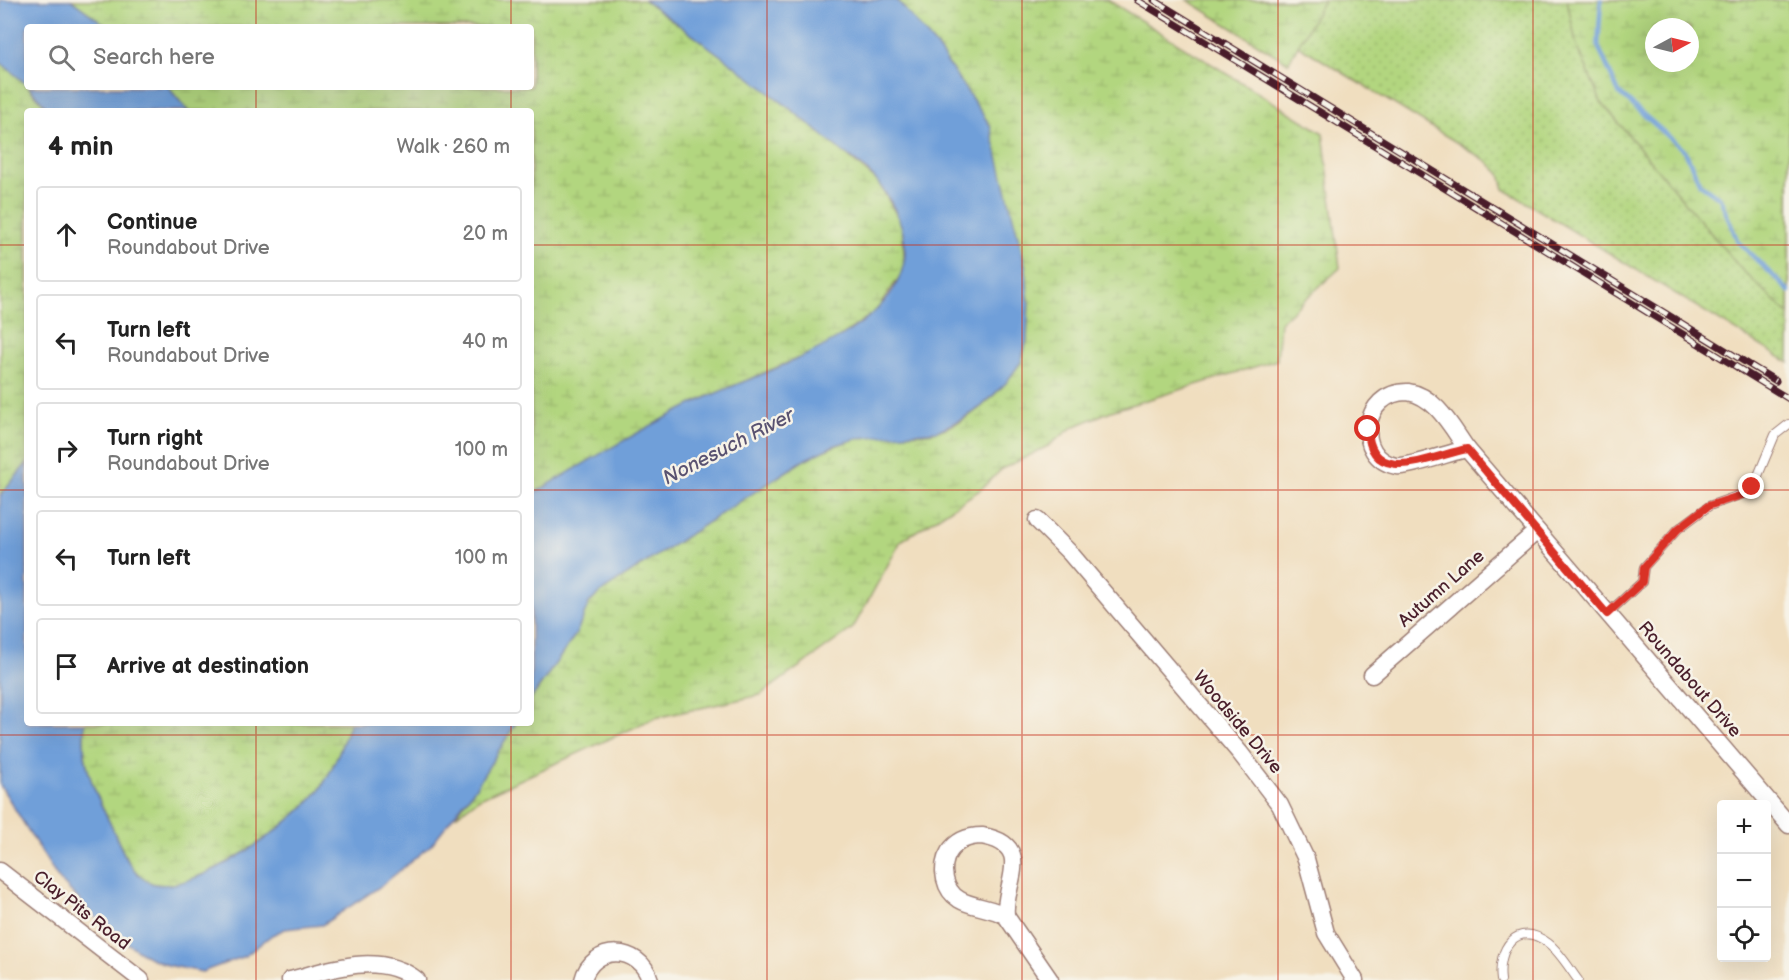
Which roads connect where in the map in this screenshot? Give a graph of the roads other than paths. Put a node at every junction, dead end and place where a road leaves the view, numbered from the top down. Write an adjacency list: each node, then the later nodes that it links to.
1 (1789, 424): 5 (lane)
2 (1467, 449): 2 (street, Roundabout Drive); 4 (street, Roundabout Drive)
3 (1037, 520): 16 (street, Woodside Drive)
4 (1537, 531): 5 (street, Roundabout Drive); 6 (street, Autumn Lane)
5 (1607, 614): 7 (street, Roundabout Drive)
6 (1372, 675)
7 (1789, 825)
8 (0, 871): 10 (street, Clay Pits Road)
9 (1006, 916): 9 (street); 15 (street)
10 (141, 980)
11 (290, 980): 12 (street)
12 (417, 980)
13 (583, 980): 14 (street)
14 (650, 980)
15 (1050, 980)
16 (1355, 980)
17 (1501, 980): 18 (lane)
18 (1578, 980)

